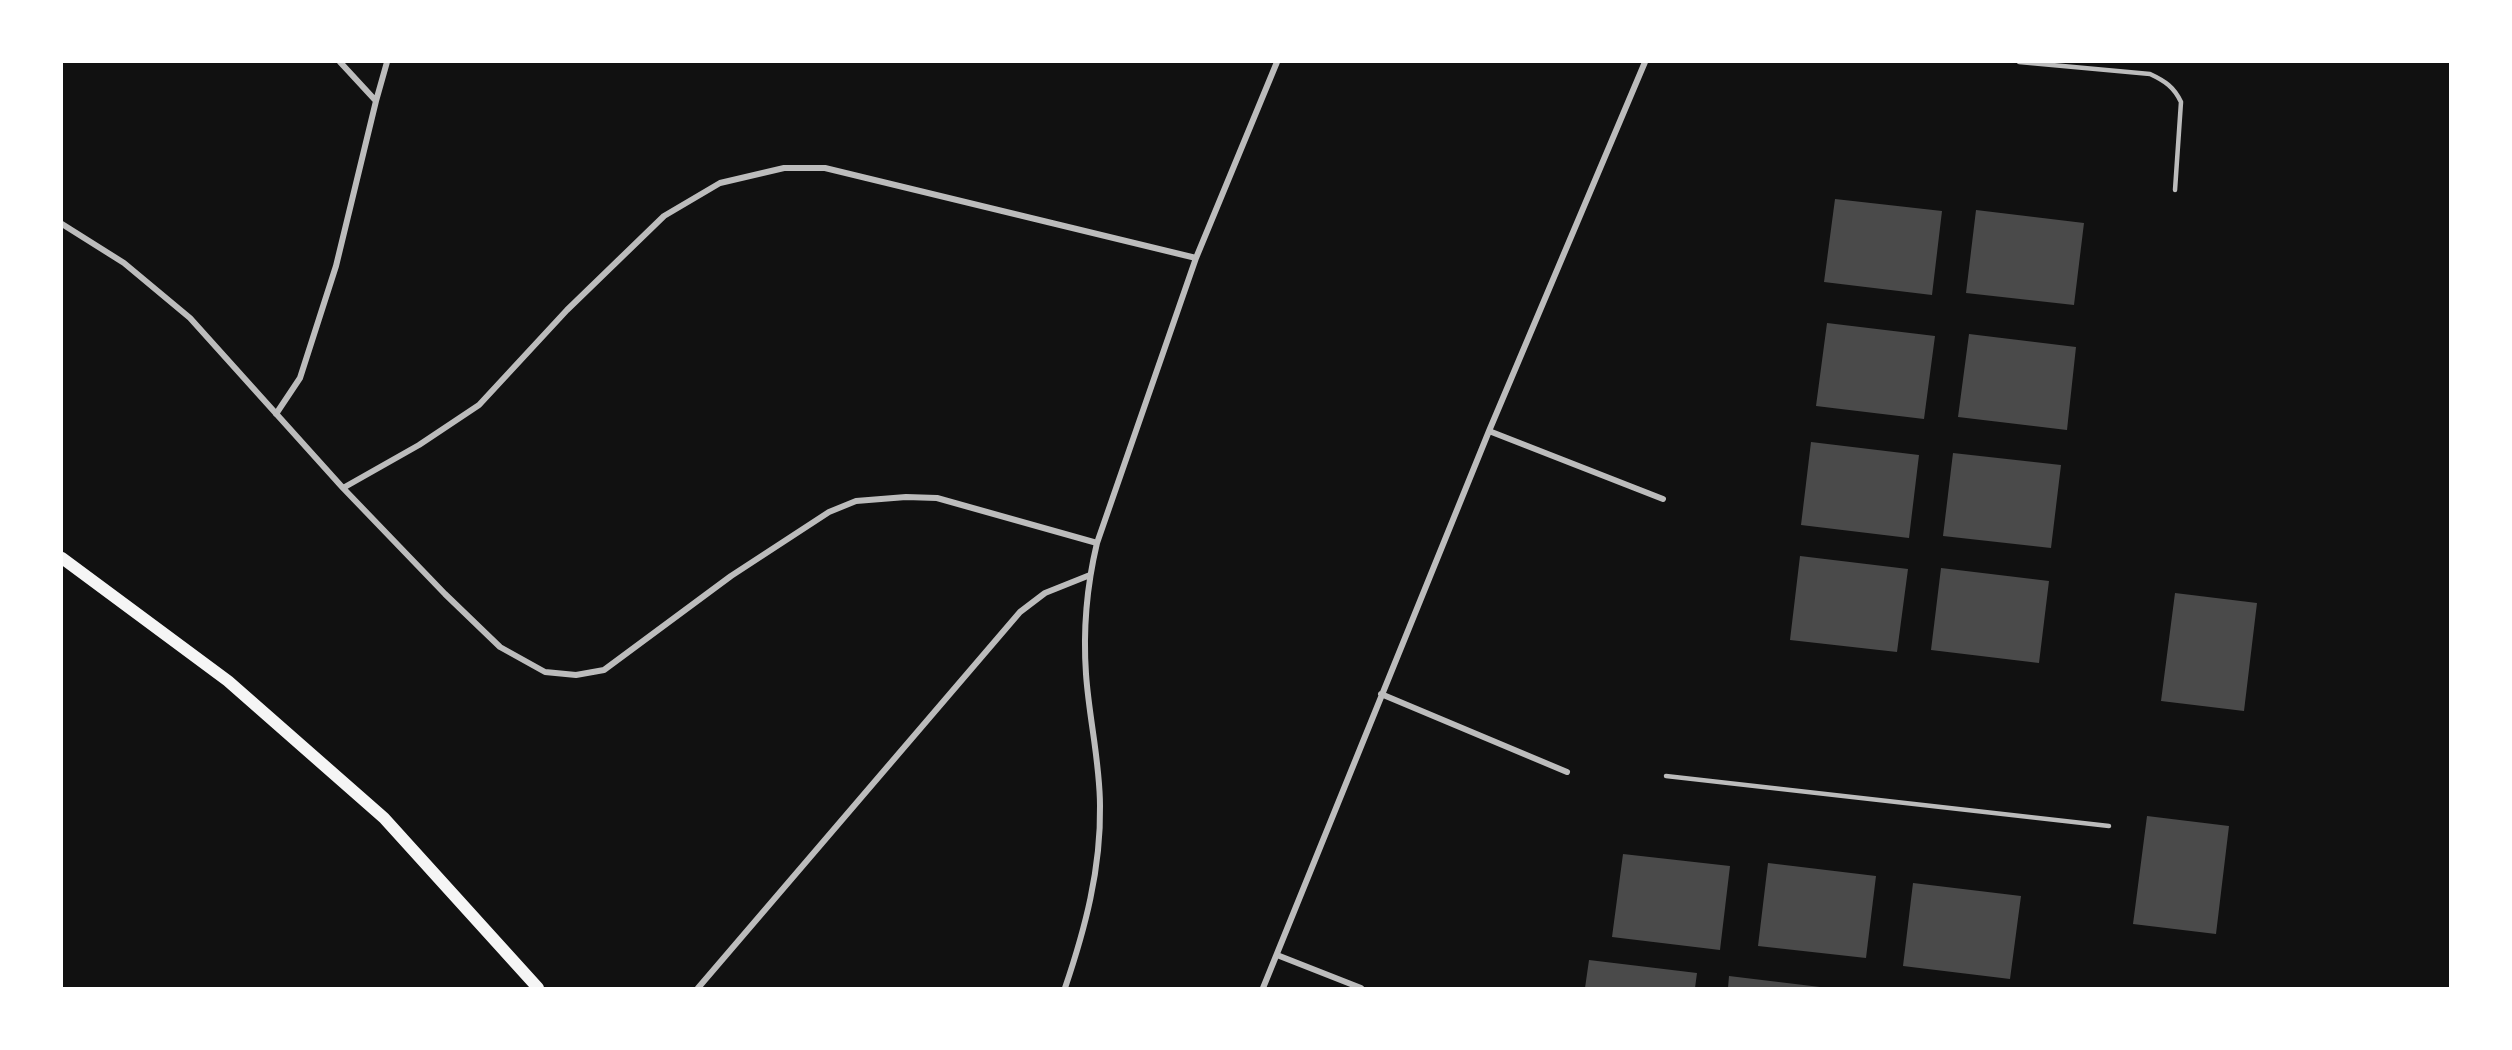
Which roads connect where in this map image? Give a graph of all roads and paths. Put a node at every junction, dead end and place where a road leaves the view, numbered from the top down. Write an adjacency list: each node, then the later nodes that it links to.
1 (340, 62): 6 (street)
2 (387, 62): 6 (street)
3 (1277, 62): 9 (street)
4 (1645, 62): 11 (street)
5 (2019, 62): 7 (lane)
6 (376, 101): 10 (street)
7 (2175, 190)
8 (62, 224): 10 (street)
9 (1196, 258): 12 (street); 14 (street)
10 (276, 414): 12 (street)
11 (1489, 431): 13 (street); 17 (street)
12 (343, 488): 14 (street)
13 (1663, 499)
14 (1097, 543): 16 (street)
15 (62, 558): 22 (main road)
16 (1090, 575): 23 (street); 24 (street)
17 (1381, 694): 18 (street); 21 (street)
18 (1567, 772)
19 (1666, 776): 20 (lane)
20 (2109, 826)
21 (1277, 955): 25 (street); 26 (street)
22 (538, 988)
23 (698, 988)
24 (1065, 988)
25 (1263, 988)
26 (1361, 988)

